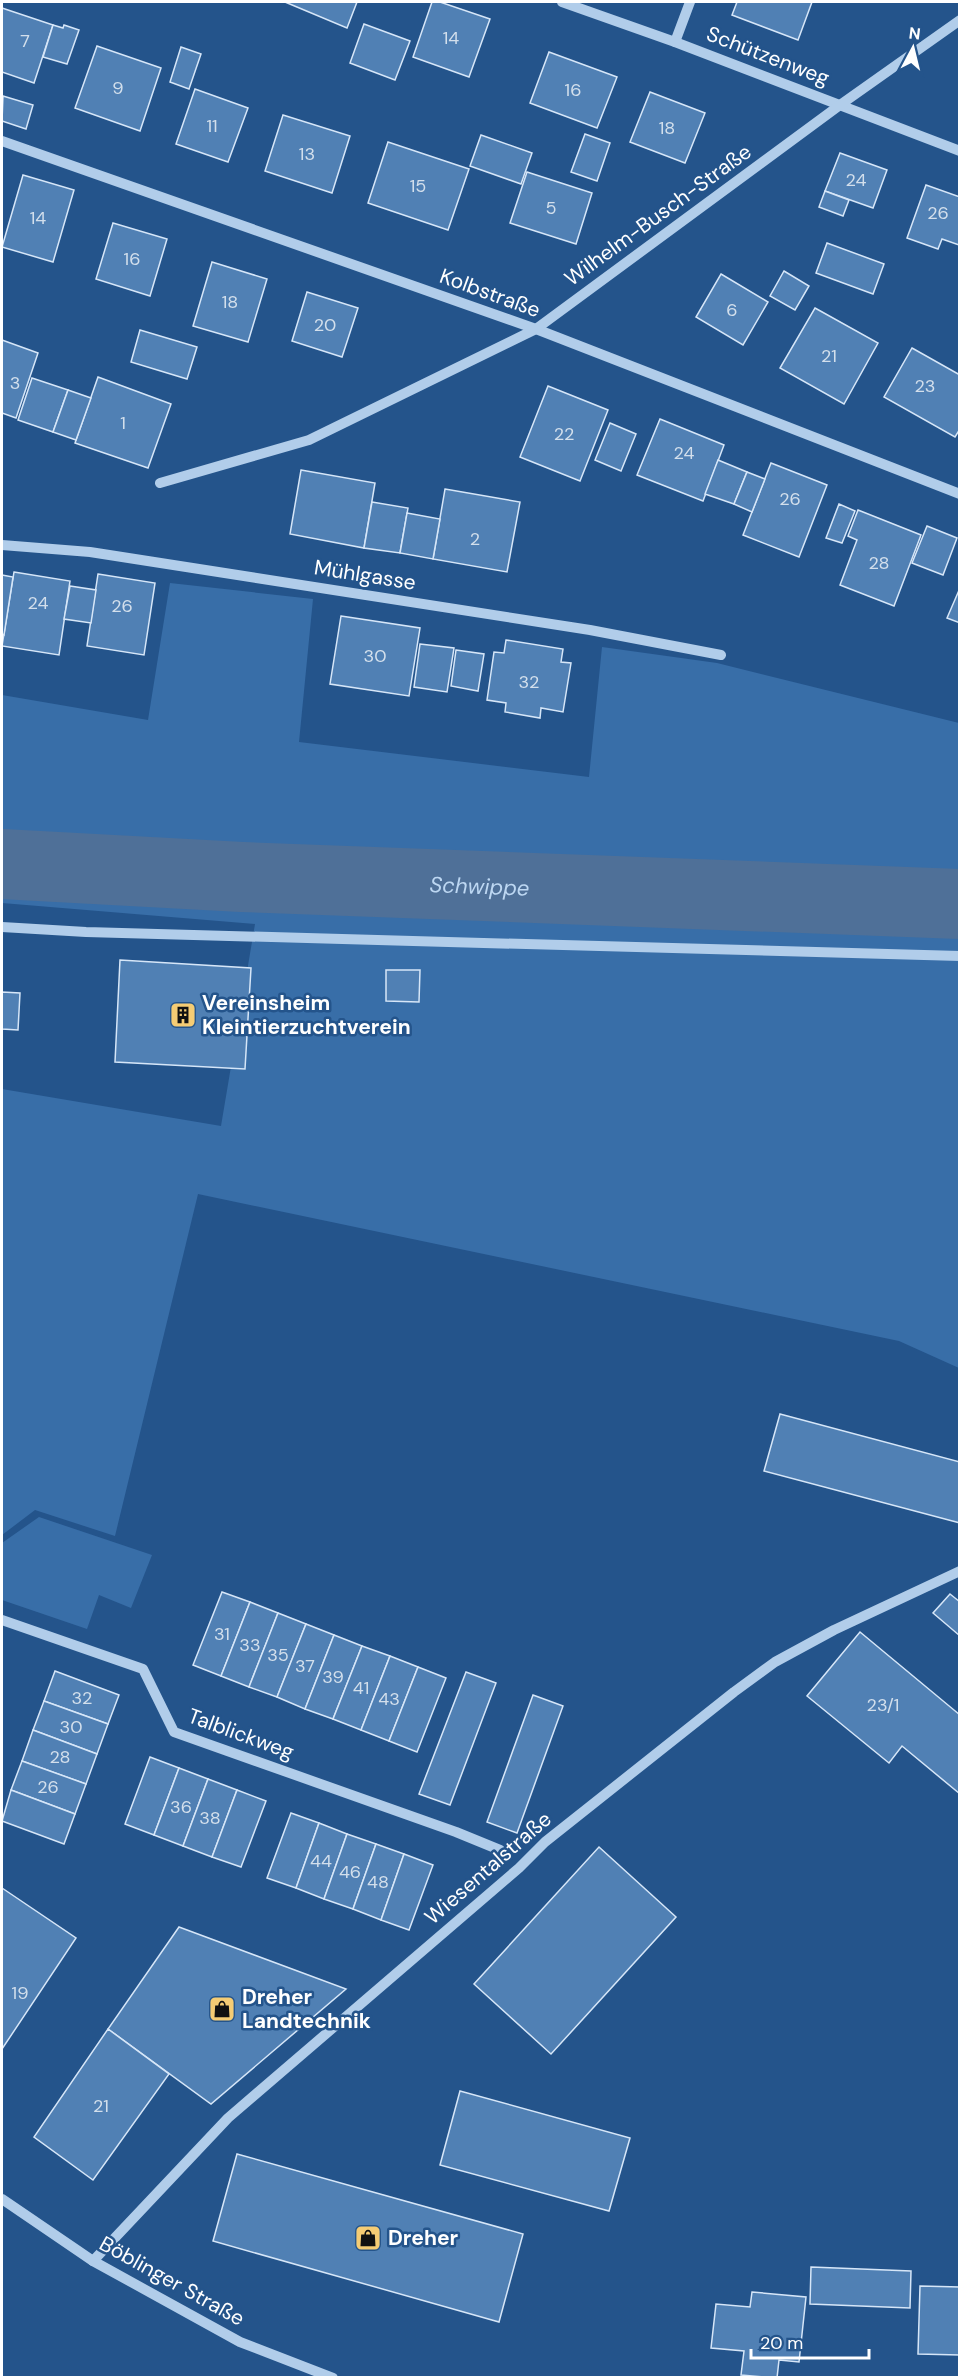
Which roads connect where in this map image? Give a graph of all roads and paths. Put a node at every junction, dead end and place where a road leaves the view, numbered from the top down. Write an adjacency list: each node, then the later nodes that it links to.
1 (562, 2): 4 (street, Schützenweg)
2 (690, 2): 4 (street)
3 (960, 20): 5 (street, Wilhelm-Busch-Straße)
4 (675, 42): 5 (street, Schützenweg)
5 (840, 105): 7 (street, Schützenweg); 8 (street, Wilhelm-Busch-Straße)
6 (2, 141): 8 (street, Kolbstraße)
7 (960, 150)
8 (536, 330): 9 (street, Wilhelm-Busch-Straße); 10 (street, Kolbstraße)
9 (160, 483)
10 (960, 494)
11 (2, 545): 12 (street, Mühlgasse)
12 (721, 655)
13 (2, 927): 14 (street)
14 (960, 956)
15 (960, 1571): 19 (street, Wiesentalstraße)
16 (2, 1620): 17 (street, Talblickweg)
17 (501, 1850)
18 (2, 2199): 19 (street, Böblinger Straße)
19 (93, 2261): 20 (street, Böblinger Straße)
20 (333, 2378)

